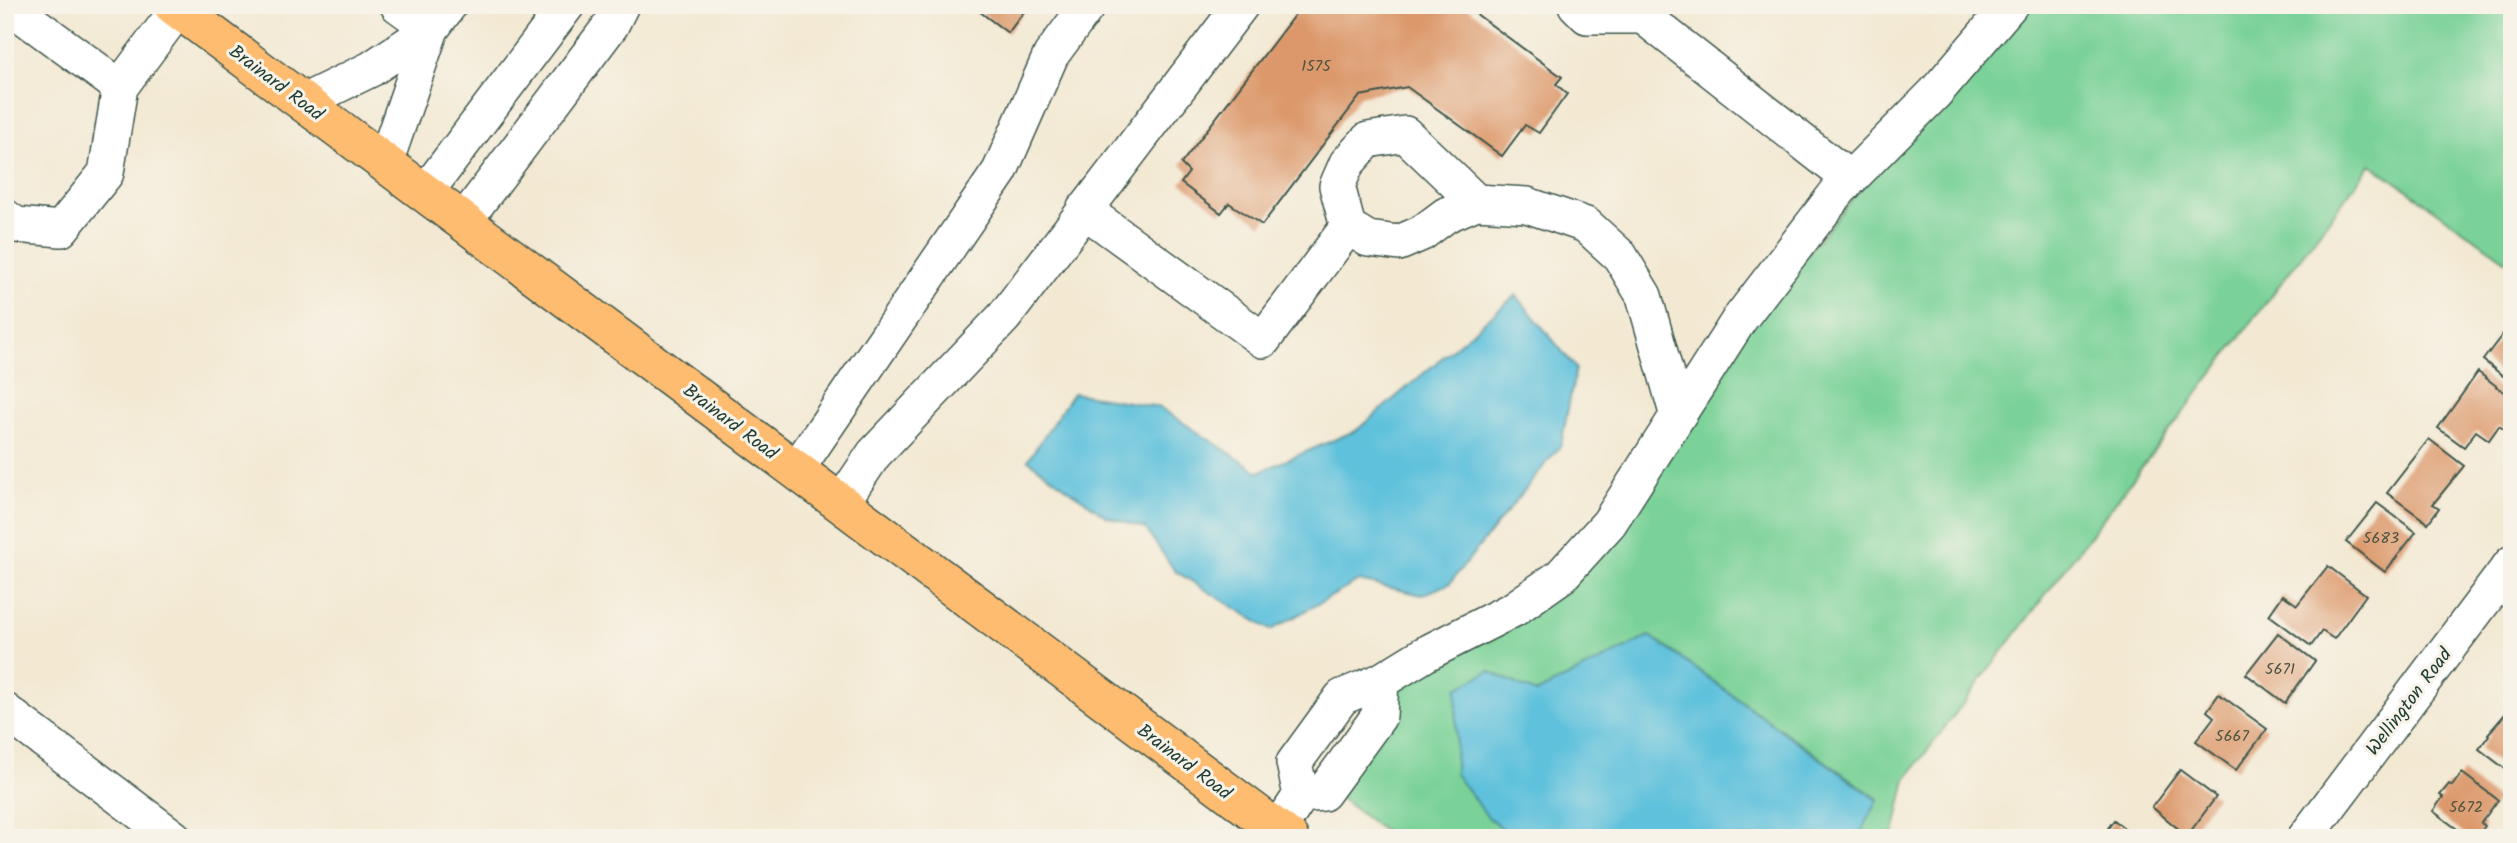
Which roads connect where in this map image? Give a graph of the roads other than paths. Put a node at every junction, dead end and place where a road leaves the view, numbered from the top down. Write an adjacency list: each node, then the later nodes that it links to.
1 (8, 5): 12 (street)
2 (398, 5): 11 (street)
3 (567, 5): 16 (street)
4 (621, 5): 20 (street)
5 (1088, 5): 23 (street)
6 (1241, 5): 18 (street)
7 (1576, 5): 10 (street)
8 (2010, 5): 15 (street)
9 (176, 7): 12 (street); 13 (main road, Brainard Road)
10 (1642, 10): 15 (street)
11 (440, 17): 13 (street); 14 (street)
12 (120, 87): 19 (street)
13 (303, 102): 14 (main road, Brainard Road)
14 (385, 163): 16 (main road, Brainard Road)
15 (1850, 179): 22 (street)
16 (425, 193): 20 (main road, Brainard Road)
17 (1476, 202): 21 (street); 21 (street); 22 (street)
18 (1084, 211): 21 (street); 24 (street)
19 (5, 218)
20 (463, 222): 23 (main road, Brainard Road)
21 (1348, 228)
22 (1677, 413): 27 (street)
23 (796, 470): 24 (main road, Brainard Road)
24 (841, 503): 27 (main road, Brainard Road)
25 (2512, 563): 29 (street, Wellington Road)
26 (5, 711): 28 (street)
27 (1283, 834)
28 (174, 838)
29 (2305, 838)

